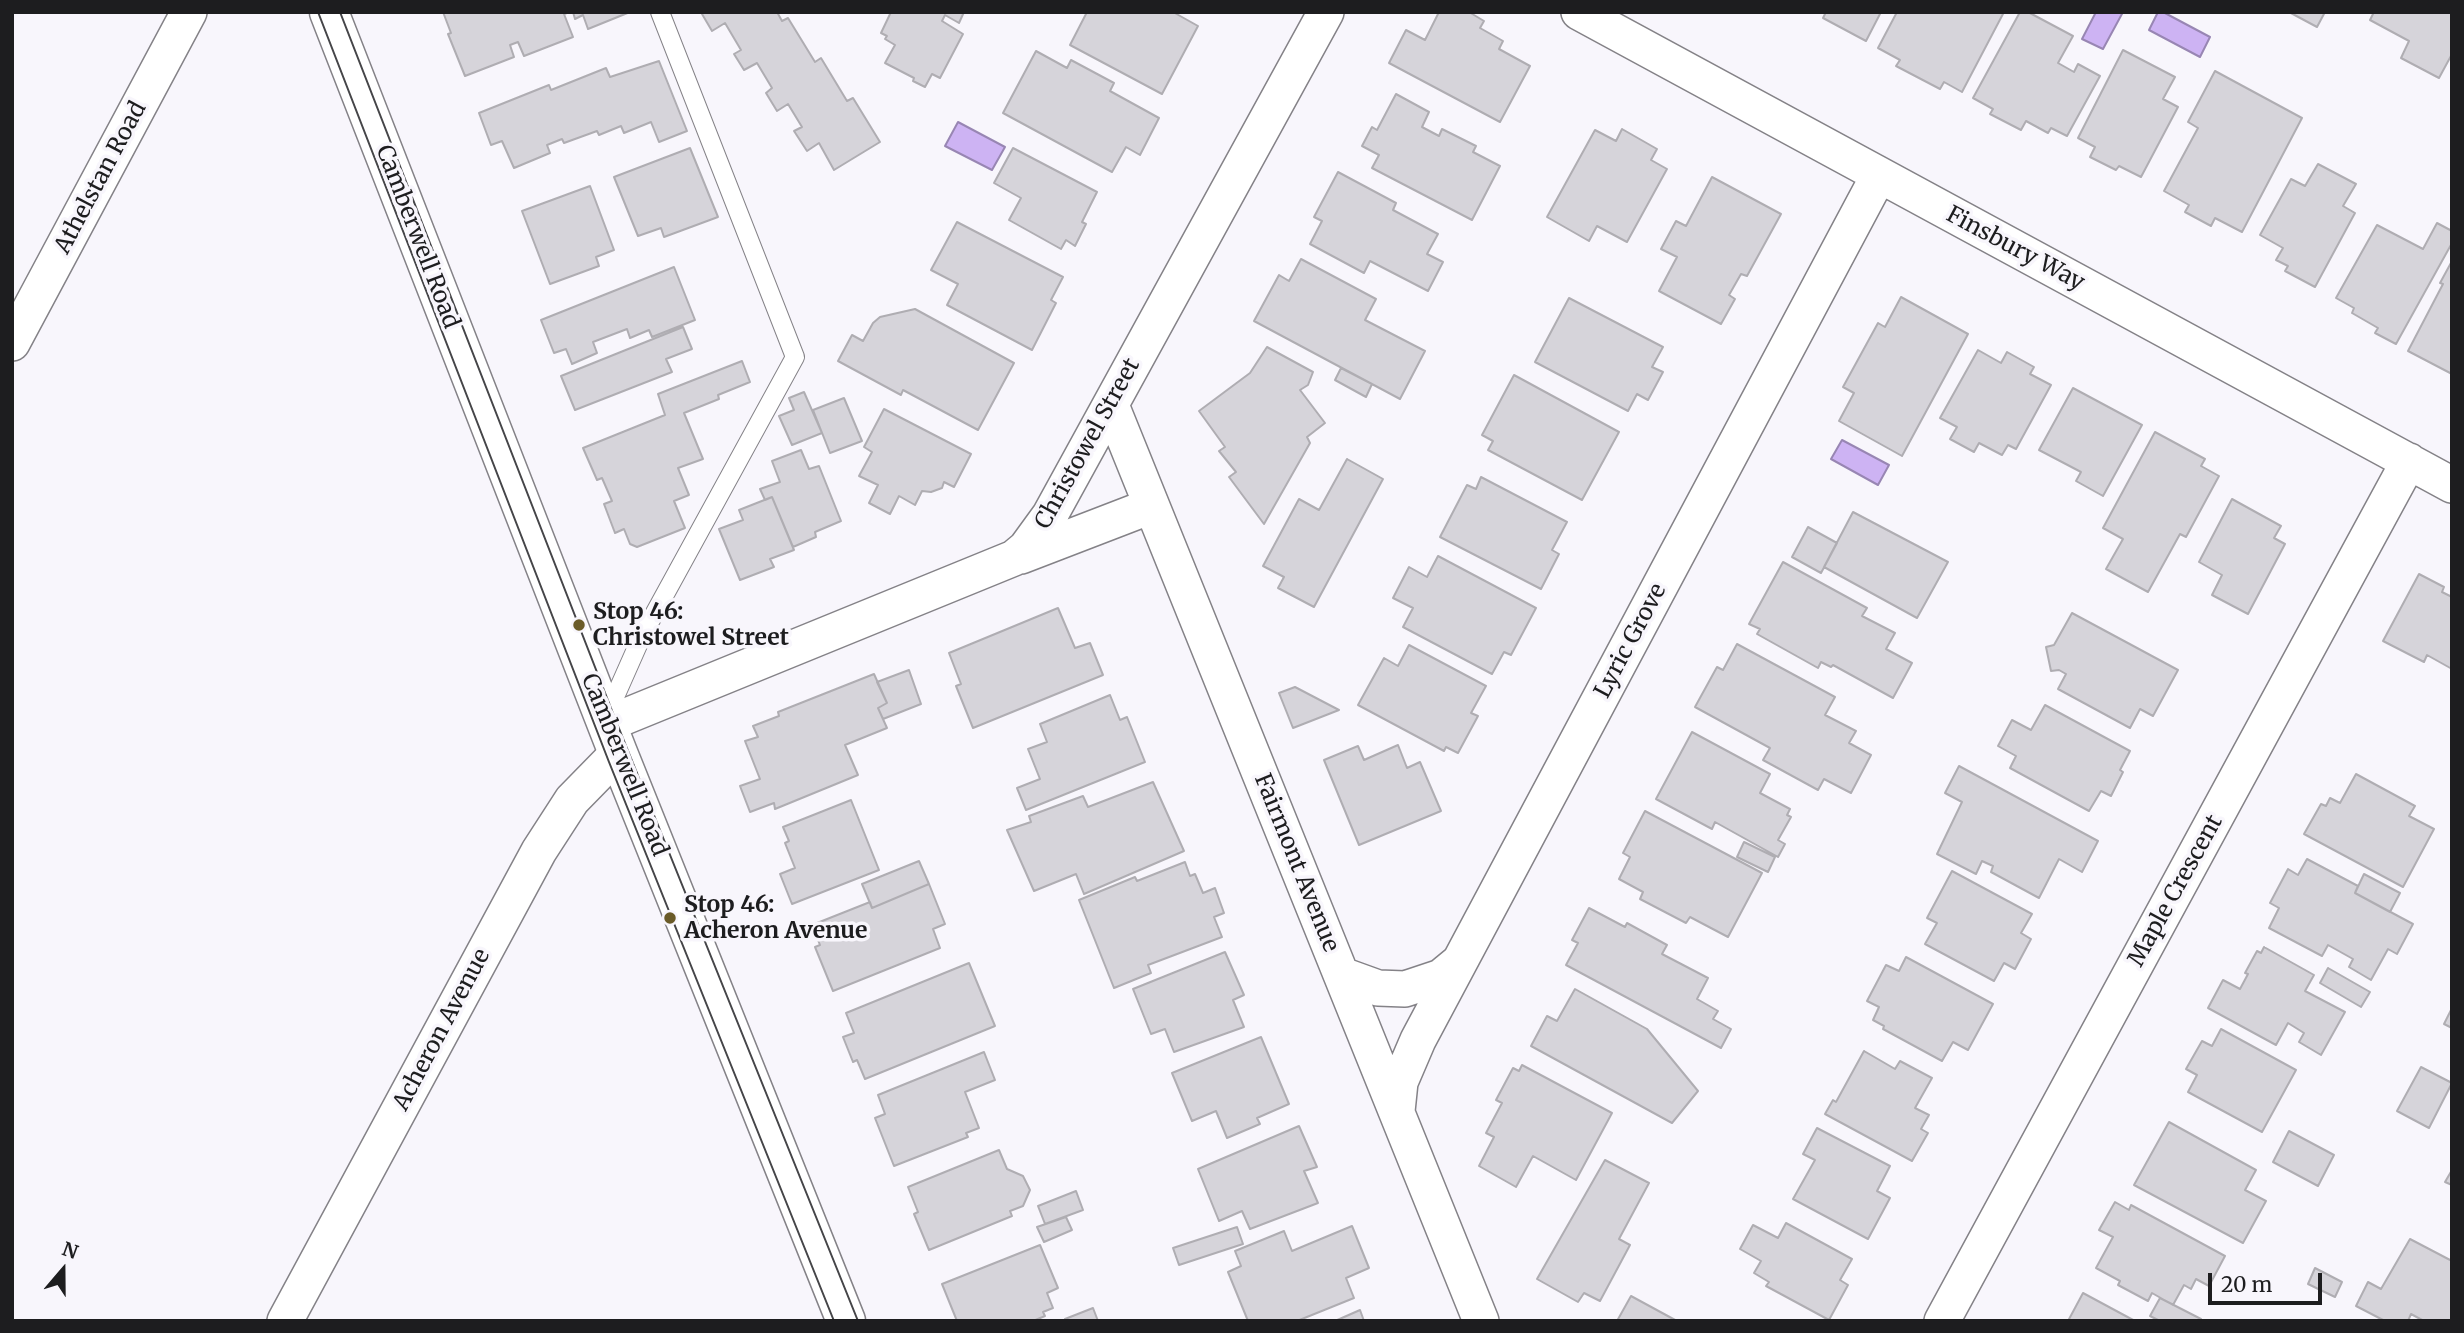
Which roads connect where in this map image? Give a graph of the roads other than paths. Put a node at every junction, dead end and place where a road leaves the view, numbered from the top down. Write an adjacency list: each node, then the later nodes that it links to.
1 (189, 12): 7 (street, Athelstan Road)
2 (329, 12): 13 (main road, Camberwell Road)
3 (660, 12): 13 (lane)
4 (1326, 12): 8 (street, Christowel Street)
5 (1579, 12): 6 (street, Finsbury Way)
6 (1880, 175): 9 (street, Finsbury Way); 14 (street, Lyric Grove)
7 (12, 343)
8 (1111, 405): 11 (street, Fairmont Avenue); 12 (street, Christowel Street)
9 (2409, 461): 10 (street, Finsbury Way); 20 (street, Maple Crescent)
10 (2452, 485)
11 (1151, 506): 12 (street); 15 (street, Fairmont Avenue)
12 (1014, 558): 13 (street, Christowel Street)
13 (610, 732): 17 (street, Acheron Avenue); 18 (main road, Camberwell Road)
14 (1461, 960): 15 (street); 16 (street, Lyric Grove)
15 (1342, 975): 16 (street, Fairmont Avenue)
16 (1397, 1111): 19 (street, Fairmont Avenue)
17 (285, 1321)
18 (846, 1321)
19 (1481, 1321)
20 (1942, 1321)

